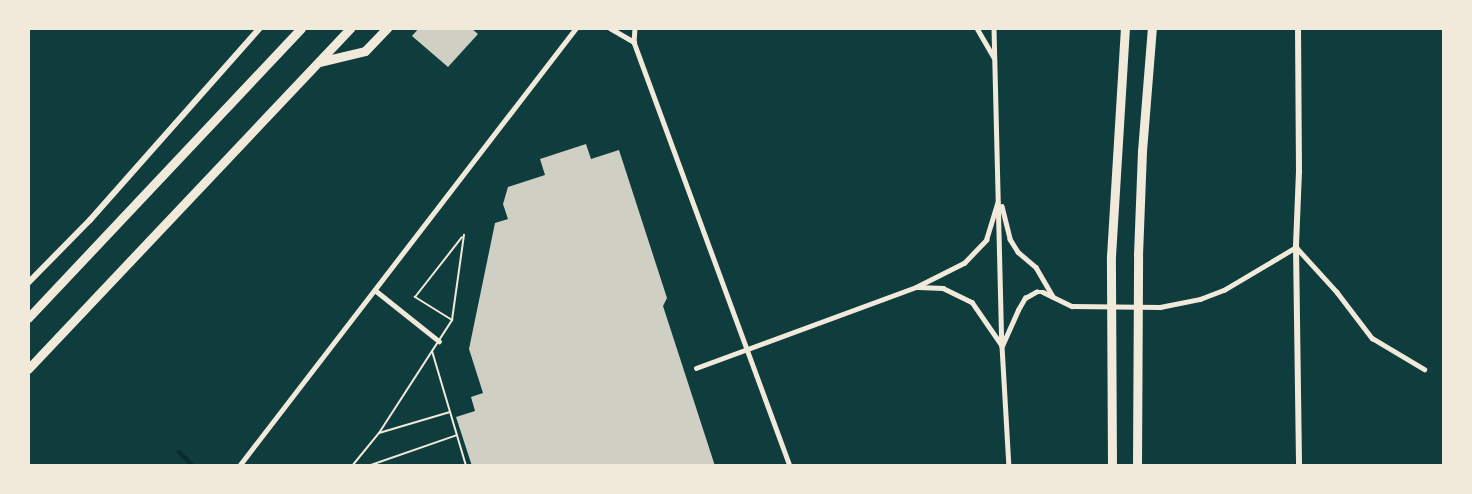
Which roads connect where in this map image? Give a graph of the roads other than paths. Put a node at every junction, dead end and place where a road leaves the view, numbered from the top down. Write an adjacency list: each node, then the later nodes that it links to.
1 (260, 28): 19 (street)
2 (301, 28): 13 (highway)
3 (350, 28): 16 (highway)
4 (387, 28): 16 (highway)
5 (576, 28): 21 (street)
6 (610, 28): 14 (street)
7 (635, 28): 14 (street)
8 (977, 28): 15 (street)
9 (994, 28): 15 (street)
10 (1125, 28): 42 (highway)
11 (1152, 28): 43 (highway)
12 (1298, 28): 18 (street)
13 (295, 32): 23 (highway)
14 (634, 42): 27 (street)
15 (994, 57): 17 (street)
16 (319, 62): 30 (highway)
17 (999, 195): 20 (street); 22 (street); 26 (street)
18 (1296, 247): 22 (street); 31 (street); 44 (street)
19 (28, 283)
20 (916, 287): 26 (street); 27 (street)
21 (375, 290): 25 (street); 36 (street)
22 (1053, 297): 26 (street)
23 (28, 318)
24 (452, 320): 24 (lane); 25 (lane)
25 (439, 341): 28 (lane)
26 (1002, 346): 41 (street)
27 (747, 349): 29 (street); 40 (street)
28 (432, 351): 32 (lane); 33 (lane)
29 (696, 368)
30 (28, 369)
31 (1424, 369)
32 (450, 412): 33 (lane); 34 (lane)
33 (379, 433): 37 (lane)
34 (457, 435): 35 (lane); 38 (lane)
35 (466, 464): 39 (lane)
36 (239, 465)
37 (352, 465)
38 (368, 465)
39 (461, 465)
40 (790, 465)
41 (1009, 465)
42 (1112, 465)
43 (1137, 465)
44 (1299, 465)

